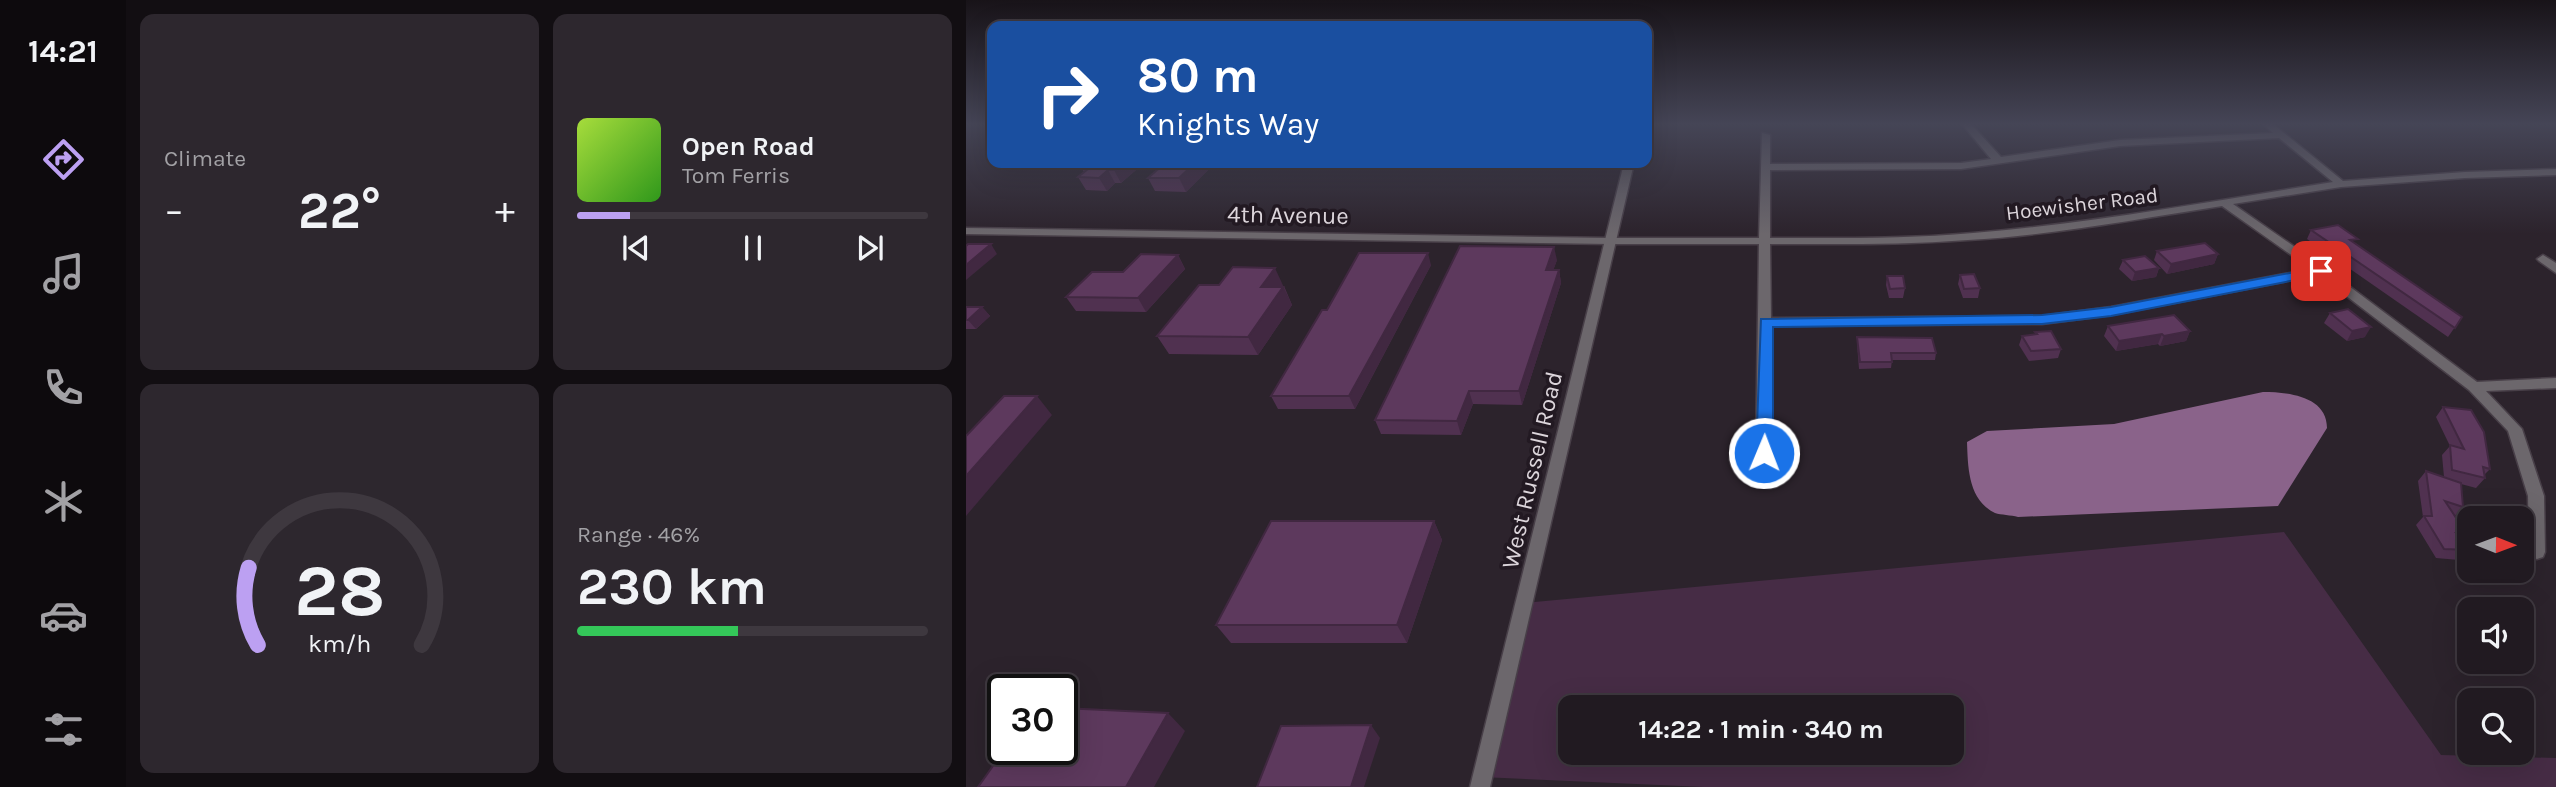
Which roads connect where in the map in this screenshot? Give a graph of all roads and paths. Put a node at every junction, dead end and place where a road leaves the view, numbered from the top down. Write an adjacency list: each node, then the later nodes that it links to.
1 (1766, 161): 4 (street)
2 (1991, 161): 4 (street)
3 (2312, 161): 7 (street)
4 (1766, 167): 11 (street)
5 (1628, 168): 10 (street, West Russell Road)
6 (2556, 172): 7 (street, Hoewisher Road)
7 (2341, 184): 8 (street, Hoewisher Road)
8 (2226, 204): 11 (street, Hoewisher Road); 14 (street)
9 (966, 231): 10 (street, 4th Avenue)
10 (1610, 241): 11 (street, Hoewisher Road); 20 (street, West Russell Road)
11 (1766, 241): 15 (street)
12 (2543, 259): 13 (street)
13 (2556, 269)
14 (2321, 271): 15 (street); 17 (street)
15 (1766, 322): 18 (street)
16 (2556, 383): 17 (street)
17 (2474, 387): 19 (street)
18 (1764, 453)
19 (2537, 552)
20 (1480, 787)

